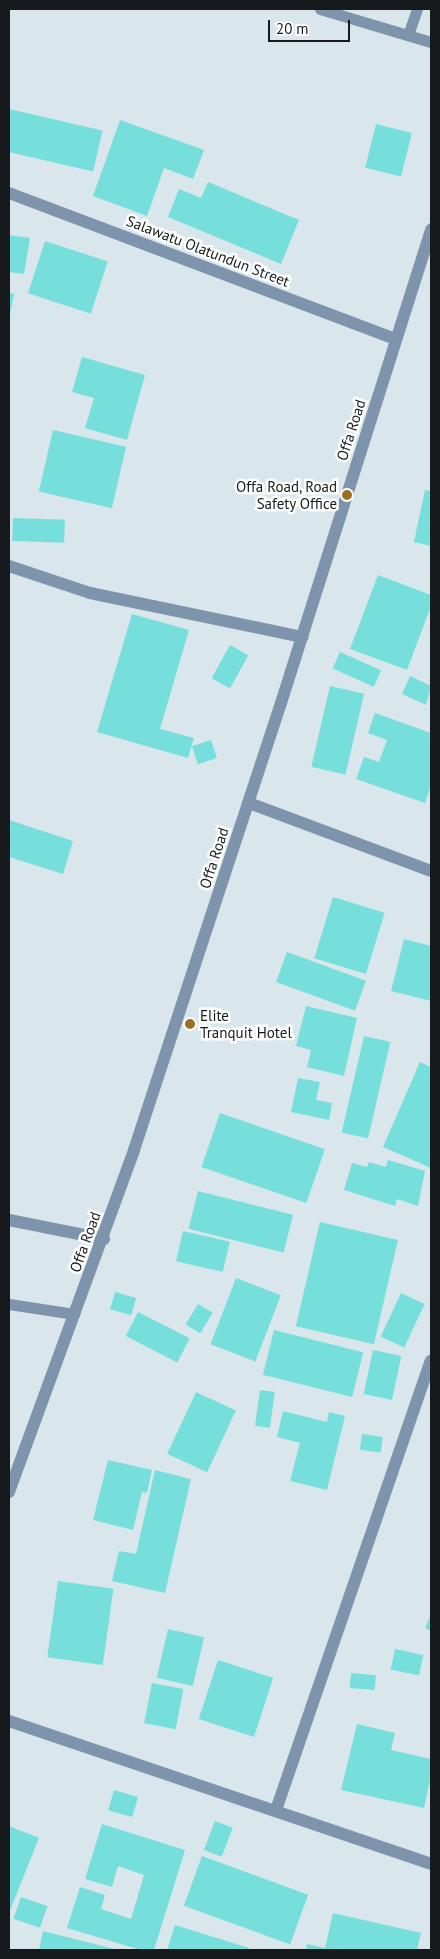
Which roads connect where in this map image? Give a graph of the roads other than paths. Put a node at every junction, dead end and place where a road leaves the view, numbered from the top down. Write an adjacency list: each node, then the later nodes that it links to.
1 (320, 9): 3 (lane)
2 (417, 9): 3 (lane)
3 (408, 35): 4 (lane)
4 (431, 42)
5 (9, 193): 7 (street, Salawatu Olatundun Street)
6 (431, 229): 7 (street, Offa Road)
7 (396, 339): 9 (street, Offa Road)
8 (9, 566): 9 (street)
9 (302, 637): 10 (street, Offa Road)
10 (249, 803): 11 (street); 13 (street, Offa Road)
11 (431, 871)
12 (9, 1220): 13 (street)
13 (104, 1239): 15 (street, Offa Road)
14 (9, 1304): 15 (lane)
15 (74, 1314): 17 (street, Offa Road)
16 (431, 1361): 19 (street)
17 (9, 1492)
18 (9, 1721): 19 (street)
19 (276, 1810): 20 (street)
20 (431, 1864)

